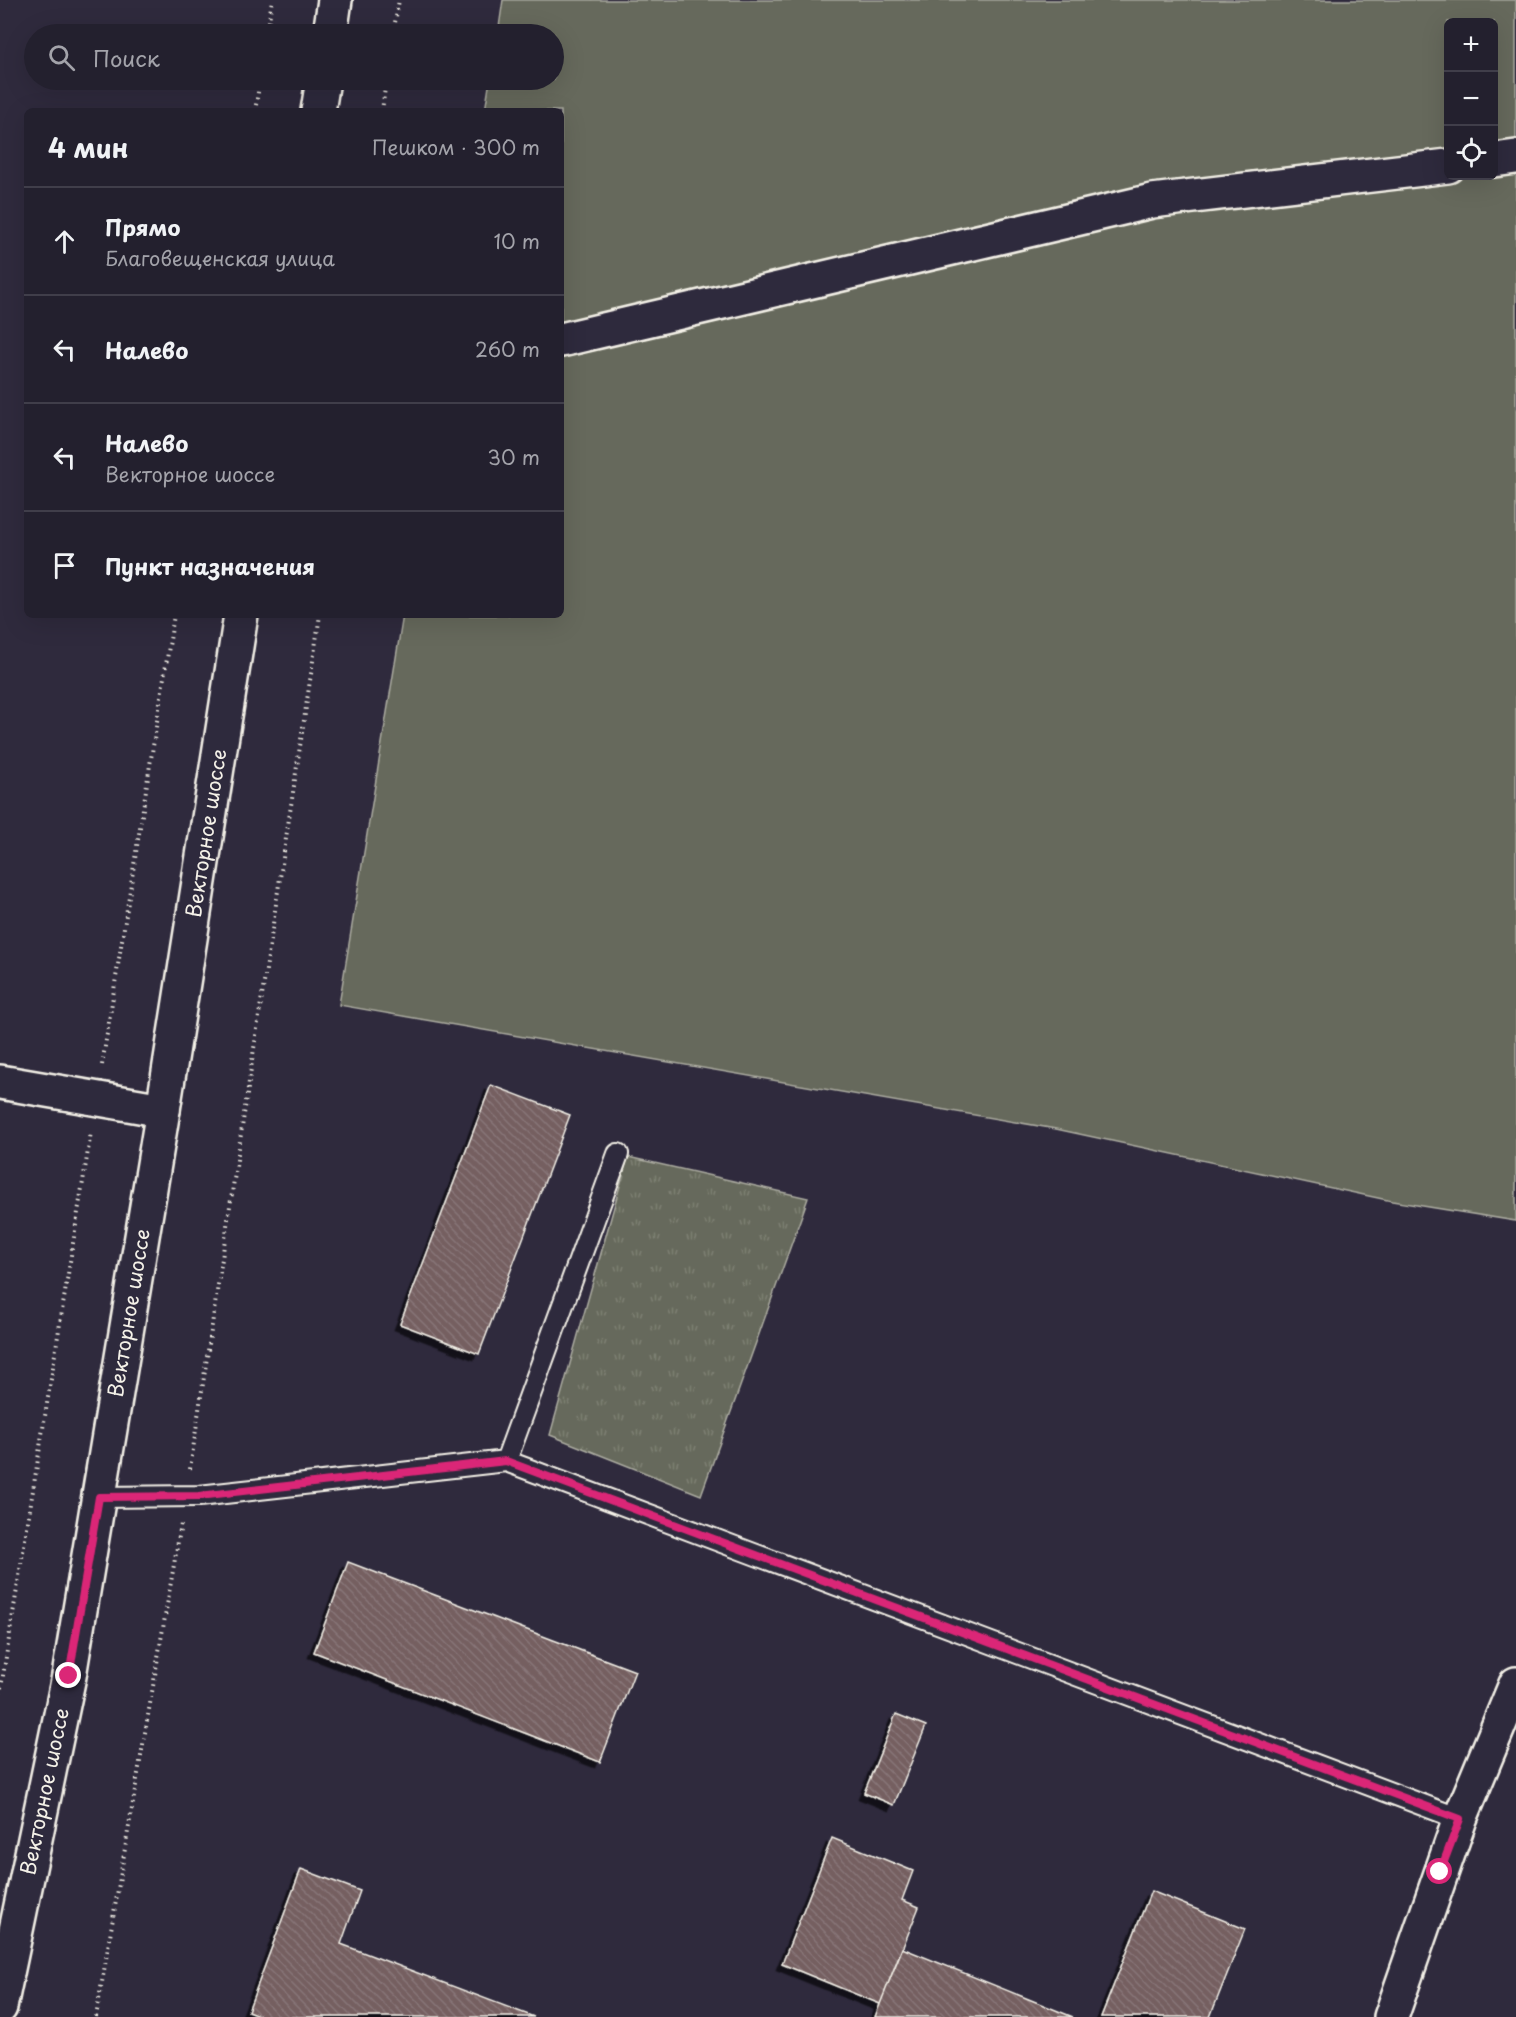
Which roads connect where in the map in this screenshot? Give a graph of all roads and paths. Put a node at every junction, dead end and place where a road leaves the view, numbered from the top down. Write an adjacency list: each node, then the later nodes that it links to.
1 (272, 0): 4 (path)
2 (335, 0): 5 (main road)
3 (399, 0): 6 (path)
4 (268, 24)
5 (331, 24)
6 (395, 24)
7 (258, 90): 10 (path)
8 (321, 90): 11 (main road)
9 (385, 90): 12 (path)
10 (255, 108)
11 (318, 108)
12 (382, 108)
13 (1516, 158): 14 (main road)
14 (1498, 160)
15 (1444, 167): 16 (main road)
16 (564, 339)
17 (174, 618): 21 (path)
18 (241, 618): 22 (main road, Векторное шоссе)
19 (320, 618): 25 (path)
20 (0, 1082): 21 (main road)
21 (97, 1098): 22 (main road); 28 (path)
22 (163, 1110): 26 (main road, Векторное шоссе)
23 (618, 1154): 24 (lane)
24 (506, 1461): 25 (lane); 29 (lane)
25 (186, 1496): 26 (lane); 31 (path)
26 (99, 1497): 30 (main road, Векторное шоссе)
27 (1516, 1684): 29 (main road)
28 (0, 1694)
29 (1460, 1819): 32 (main road)
30 (0, 2007)
31 (96, 2017)
32 (1391, 2017)

